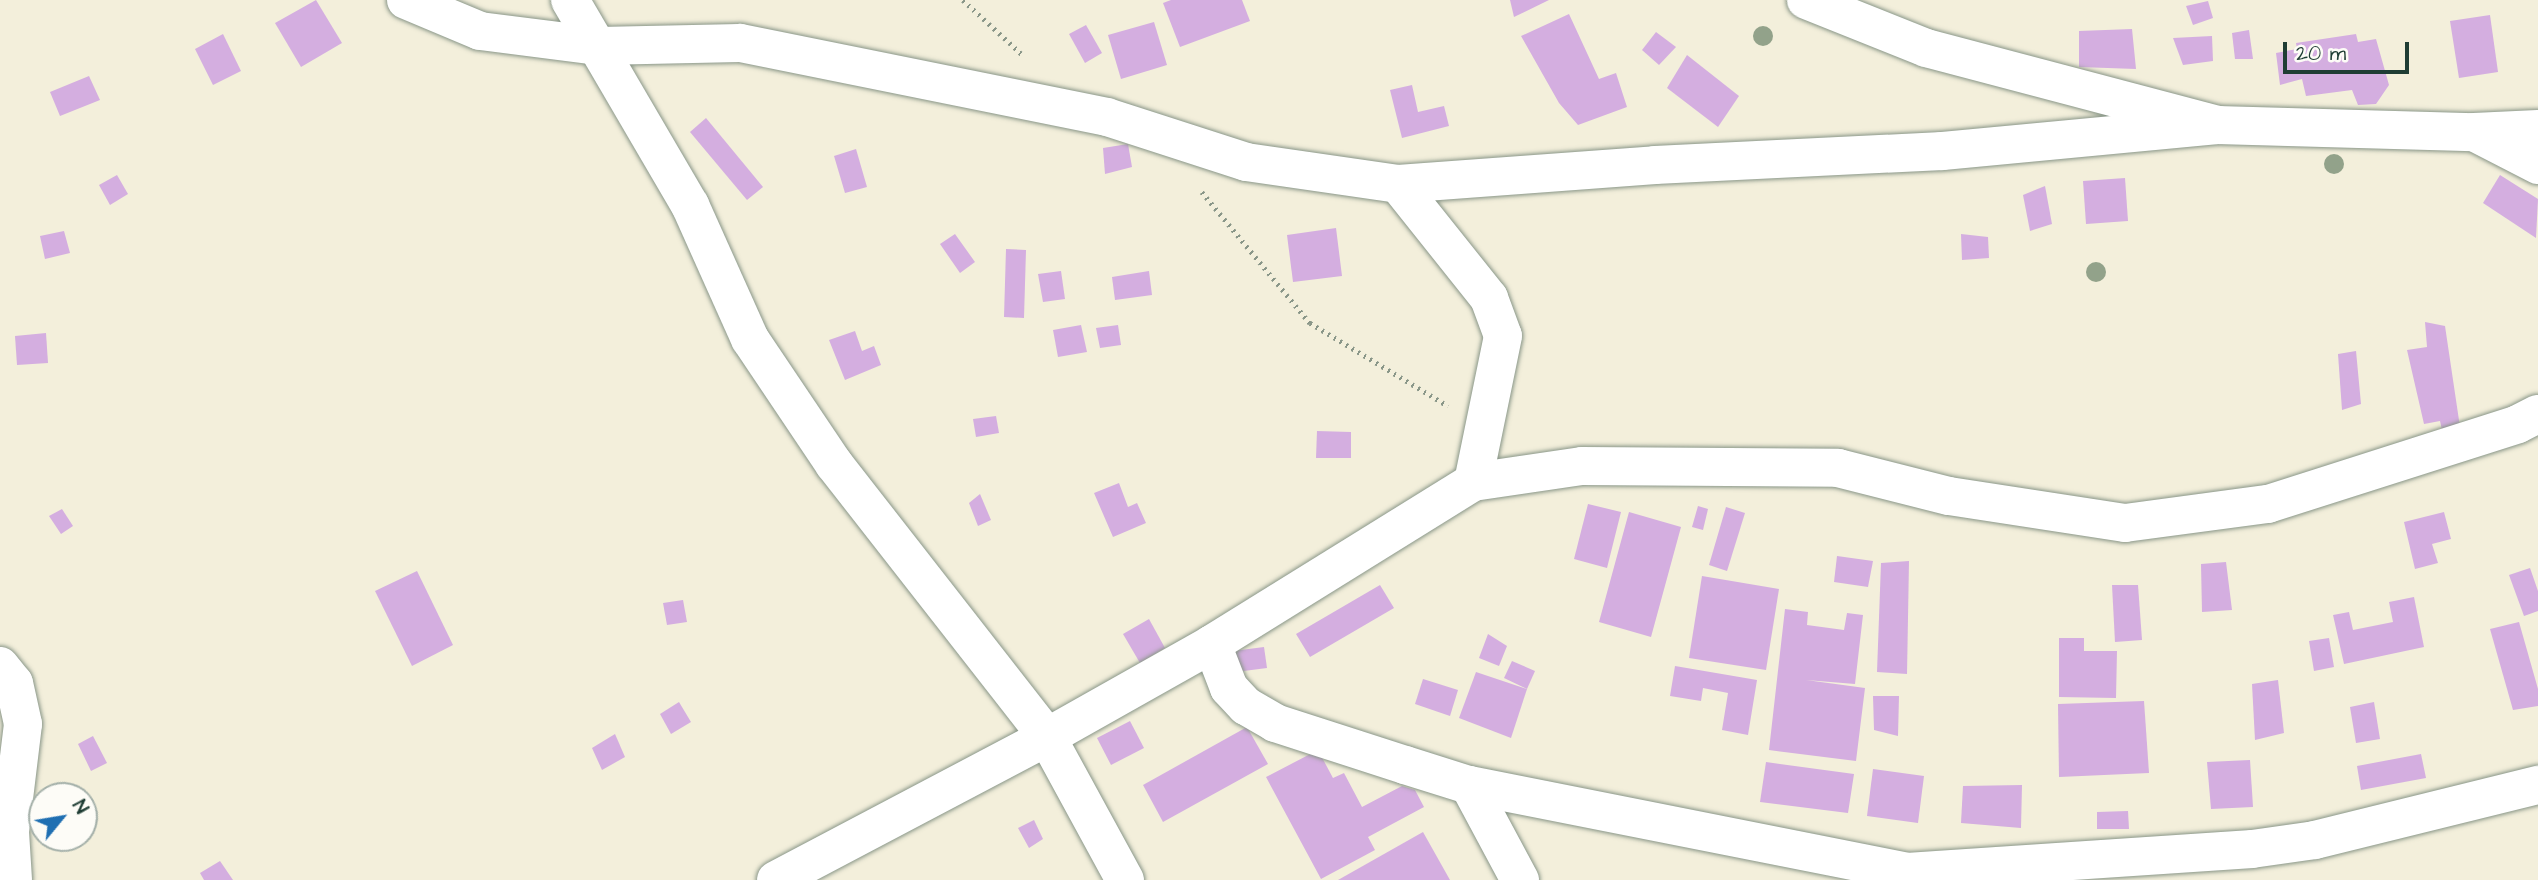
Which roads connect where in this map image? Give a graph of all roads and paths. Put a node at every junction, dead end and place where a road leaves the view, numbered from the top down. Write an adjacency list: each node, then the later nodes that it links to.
1 (406, 0): 5 (street)
2 (570, 0): 5 (street)
3 (963, 0): 6 (path)
4 (1805, 0): 7 (street)
5 (599, 46): 11 (street); 18 (street)
6 (1033, 65)
7 (2217, 125): 9 (street); 11 (street)
8 (2538, 129): 9 (street)
9 (2474, 132): 10 (street)
10 (2538, 166)
11 (1398, 184): 14 (street)
12 (1200, 190): 14 (path)
13 (2538, 414): 15 (street)
14 (1485, 428): 15 (street)
15 (1473, 482): 16 (street)
16 (1212, 644): 18 (street); 19 (street)
17 (0, 666): 24 (street)
18 (1047, 737): 23 (street); 25 (street)
19 (1469, 785): 22 (street); 26 (street)
20 (2538, 785): 21 (street)
21 (2260, 865): 22 (street)
22 (1909, 876)
23 (785, 878)
24 (13, 880)
25 (1125, 880)
26 (1520, 880)

